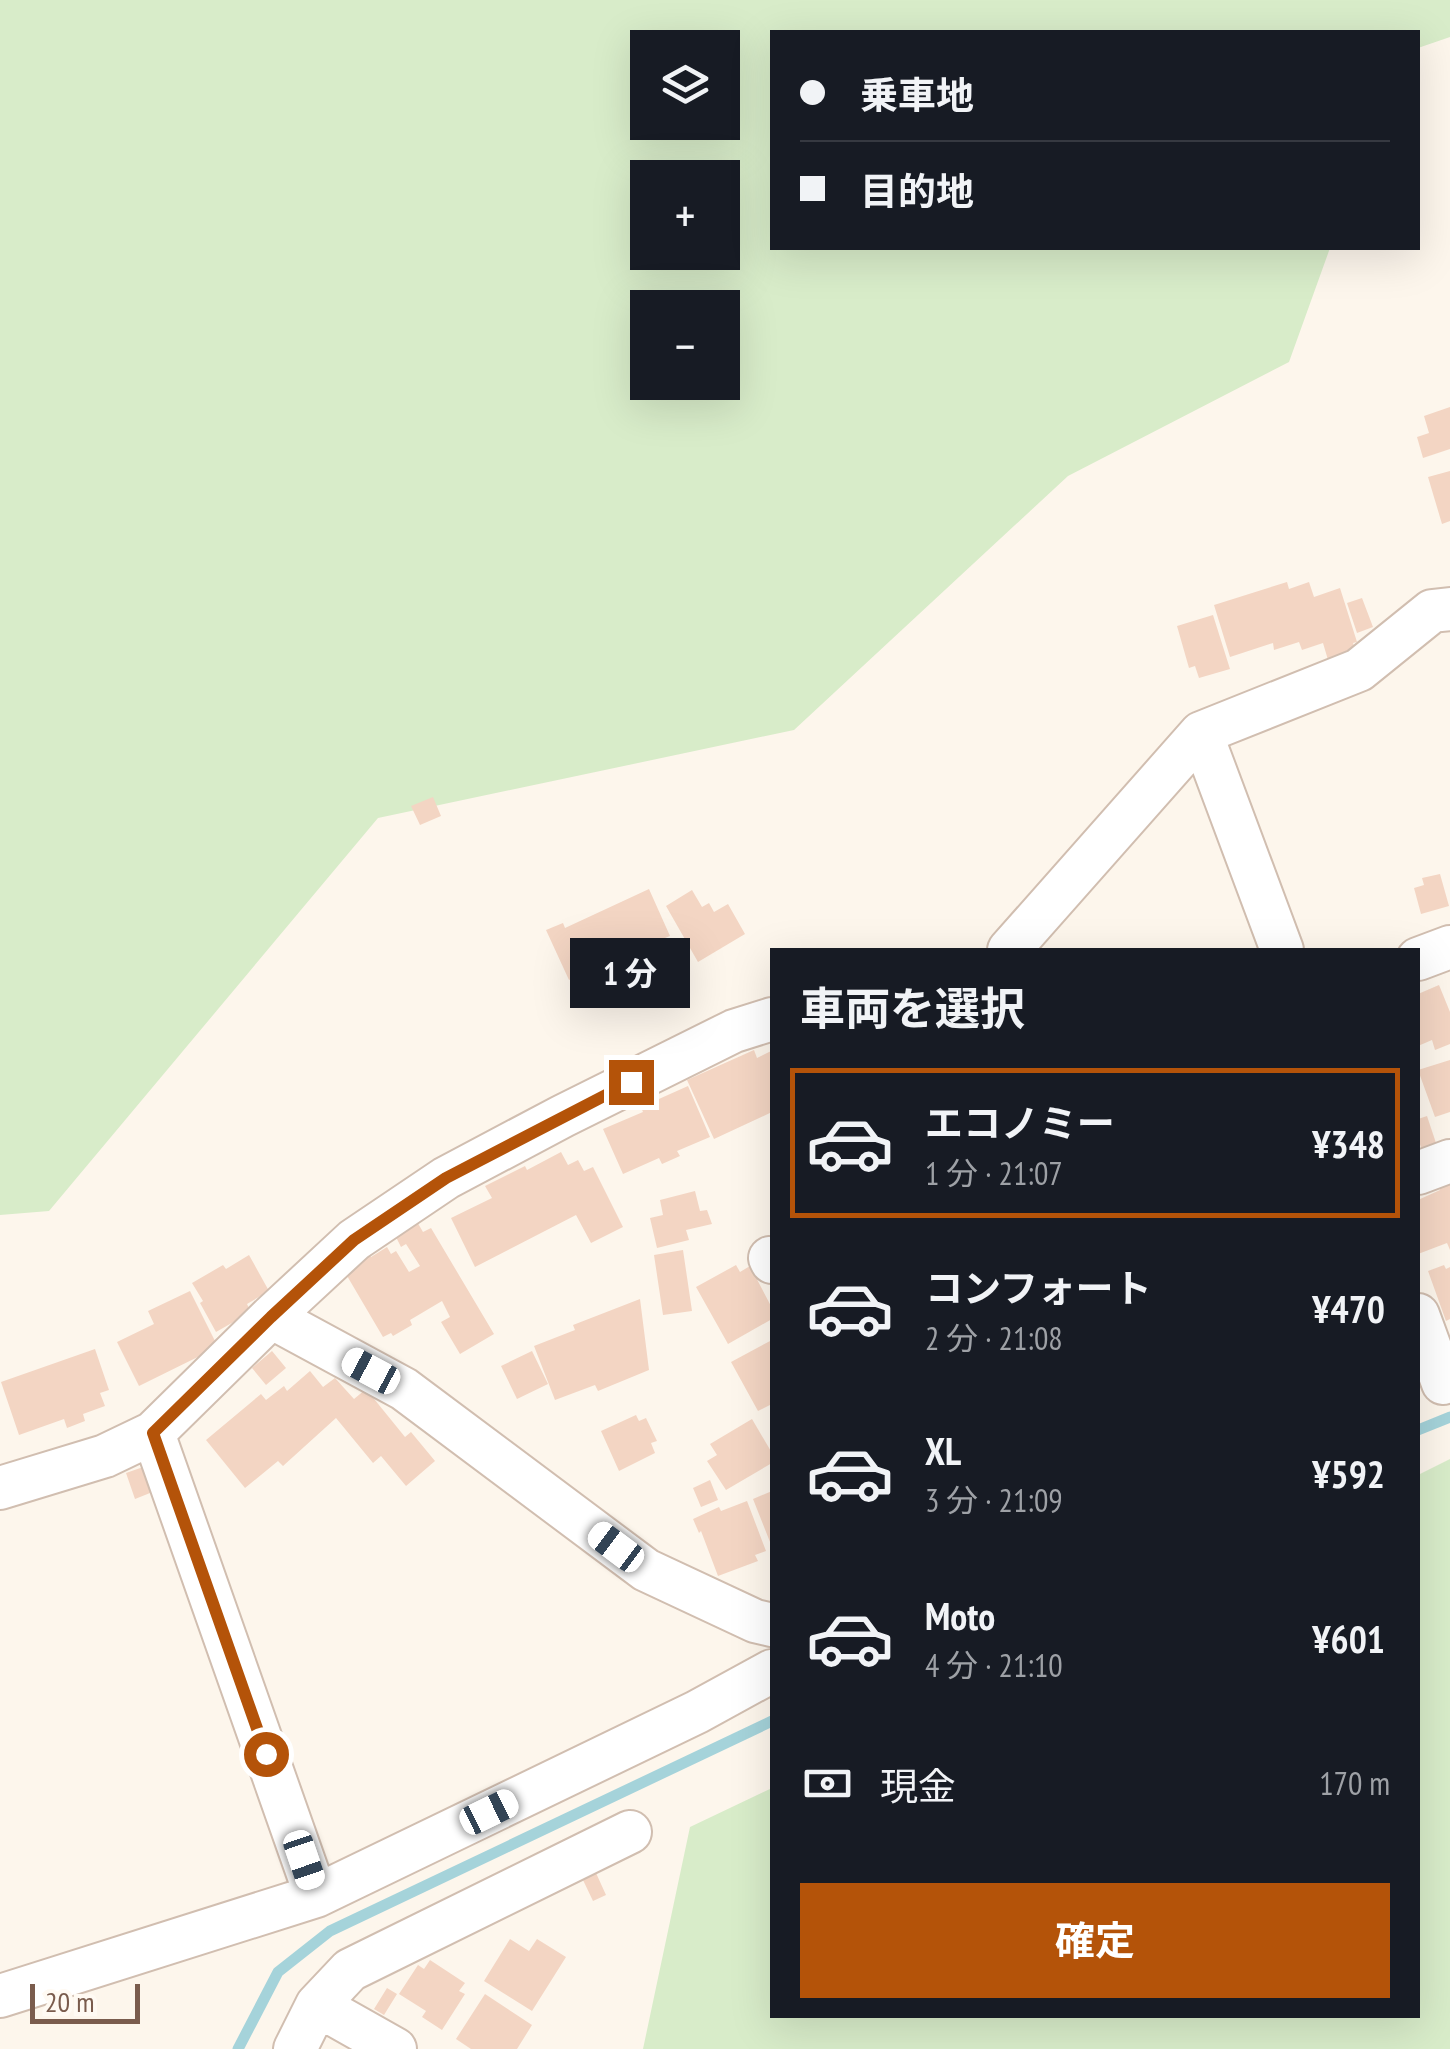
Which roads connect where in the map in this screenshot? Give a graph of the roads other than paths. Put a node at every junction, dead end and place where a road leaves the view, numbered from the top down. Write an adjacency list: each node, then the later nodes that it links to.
1 (1444, 605): 2 (street)
2 (1201, 732): 4 (street); 5 (street)
3 (1450, 946): 6 (street)
4 (1011, 948)
5 (1281, 948)
6 (1420, 957)
7 (770, 1020): 10 (street)
8 (1450, 1161): 9 (street)
9 (1420, 1172)
10 (271, 1317): 13 (street); 15 (street)
11 (1420, 1322): 12 (street)
12 (1437, 1385)
13 (153, 1433): 14 (street); 18 (street)
14 (0, 1488)
15 (770, 1625)
16 (770, 1672): 18 (street)
17 (630, 1832): 20 (street)
18 (316, 1896): 19 (street)
19 (0, 1996)
20 (317, 2005): 21 (street); 22 (street)
21 (295, 2049)
22 (394, 2049)

